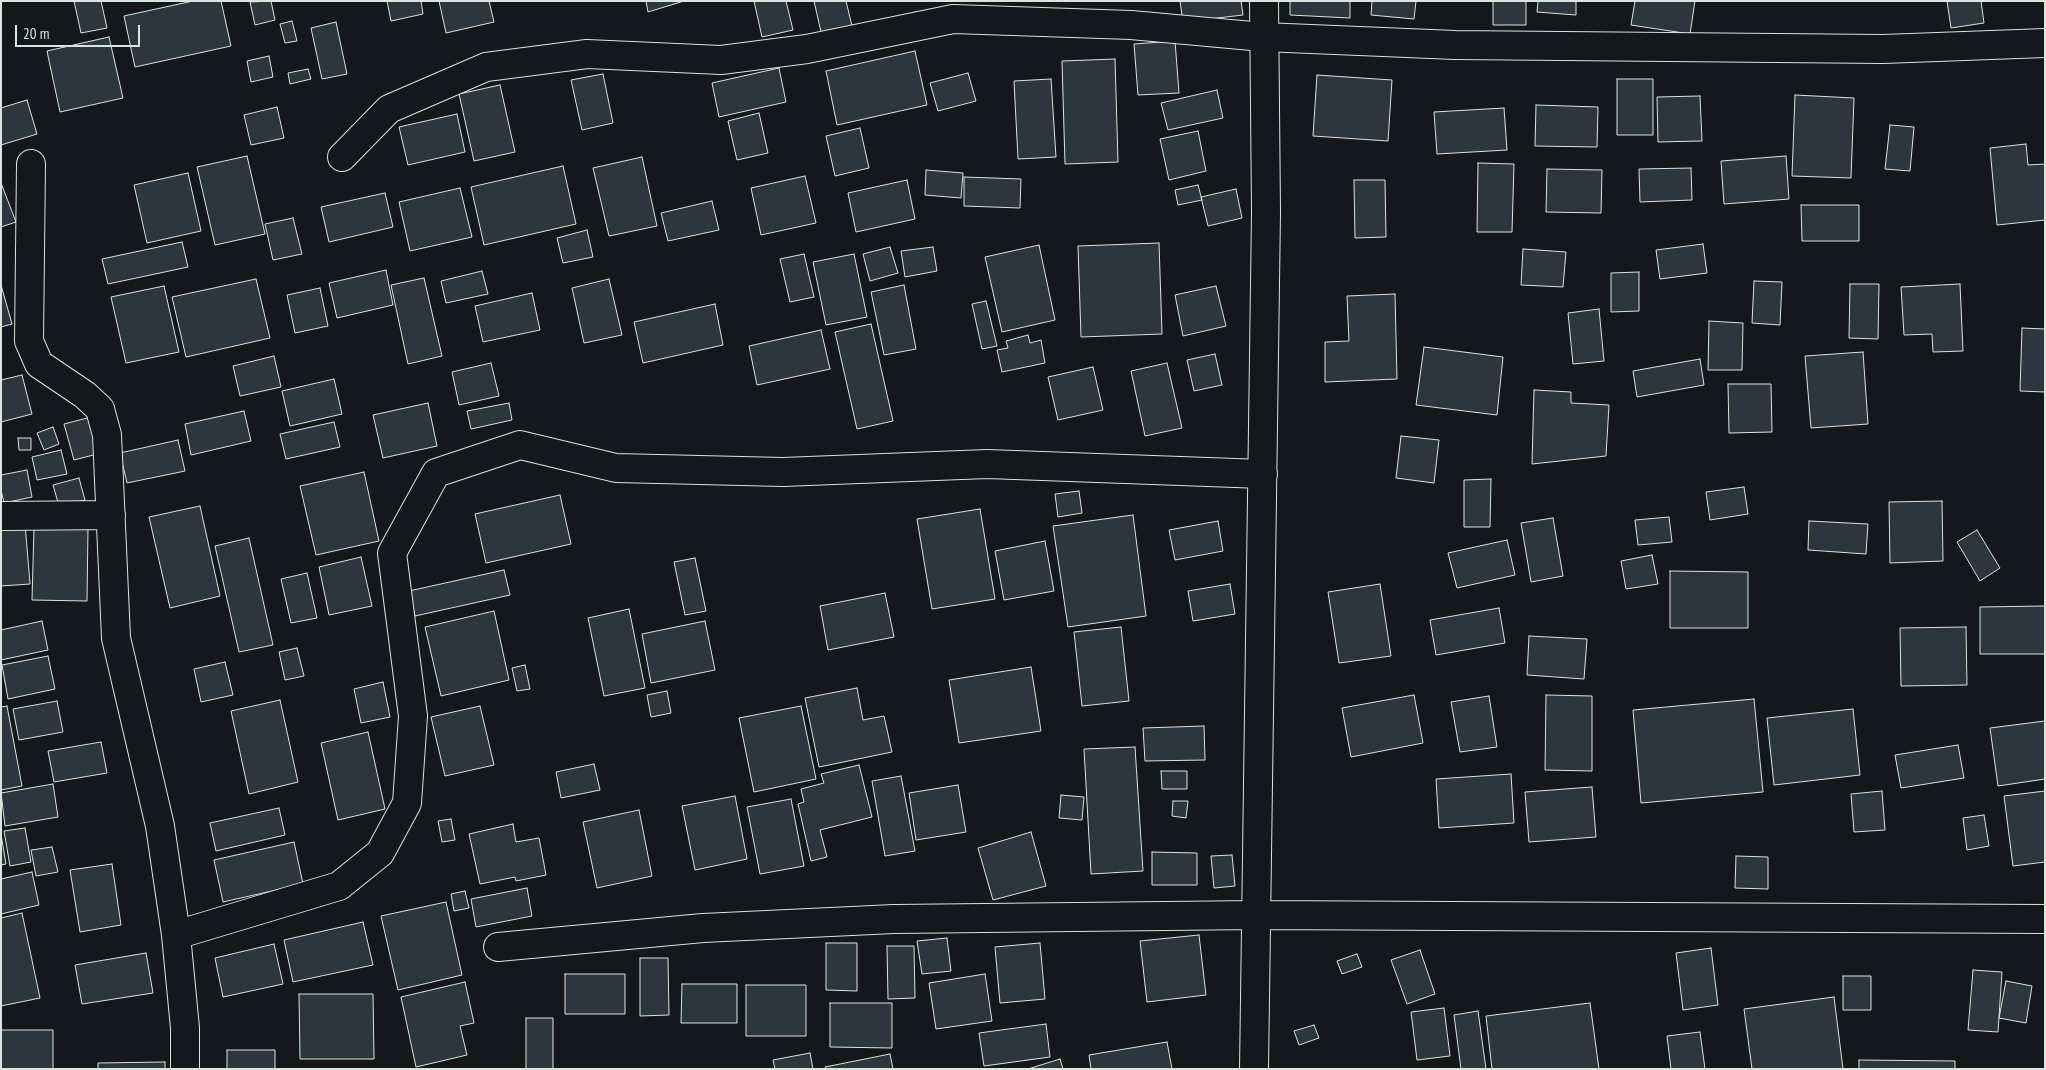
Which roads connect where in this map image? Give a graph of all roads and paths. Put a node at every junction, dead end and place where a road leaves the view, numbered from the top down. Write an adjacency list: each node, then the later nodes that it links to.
1 (1264, 1): 2 (street)
2 (1263, 36): 3 (street); 4 (street); 6 (street)
3 (2045, 43)
4 (342, 157)
5 (31, 164): 7 (street)
6 (1263, 474): 9 (street); 11 (street)
7 (111, 515): 8 (street); 11 (street)
8 (1, 516)
9 (1256, 915): 10 (street); 12 (street); 14 (street)
10 (2045, 919)
11 (176, 935): 13 (street)
12 (498, 947)
13 (185, 1069)
14 (1254, 1069)

